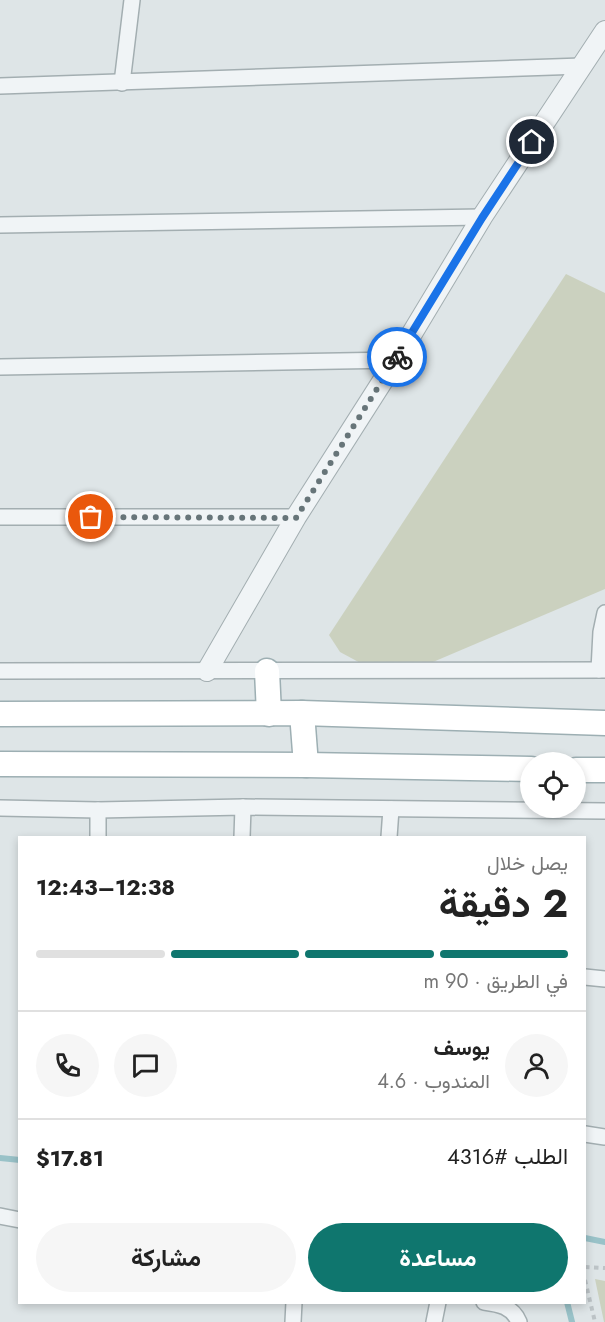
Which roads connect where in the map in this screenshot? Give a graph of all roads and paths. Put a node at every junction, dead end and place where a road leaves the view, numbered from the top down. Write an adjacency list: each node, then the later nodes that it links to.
1 (132, 0): 4 (street)
2 (605, 31): 3 (street)
3 (582, 66): 4 (street); 6 (street)
4 (122, 83): 5 (street)
5 (0, 86)
6 (482, 218): 7 (street); 8 (street)
7 (0, 225)
8 (396, 360): 9 (street); 11 (street)
9 (0, 367)
10 (0, 517): 11 (street)
11 (296, 518): 15 (street)
12 (605, 613): 13 (street)
13 (602, 670): 16 (street)
14 (0, 671): 15 (street)
15 (207, 671): 16 (street)
16 (267, 671): 19 (main road)
17 (302, 713): 19 (main road); 20 (main road); 22 (main road)
18 (0, 714): 19 (main road)
19 (269, 714)
20 (605, 723)
21 (0, 764): 22 (main road)
22 (306, 765): 23 (main road)
23 (520, 769)
24 (586, 770): 25 (main road)
25 (605, 770)
26 (243, 807): 28 (street); 29 (street); 32 (street)
27 (0, 808): 29 (street)
28 (391, 809): 30 (street); 33 (street)
29 (98, 810): 31 (street)
30 (605, 811)
31 (98, 836)
32 (242, 836)
33 (389, 836)
34 (586, 977): 35 (street)
35 (605, 979)
36 (586, 1134): 37 (street)
37 (605, 1137)
38 (0, 1216): 39 (street)
39 (18, 1220)
40 (586, 1267): 41 (path)
41 (605, 1268)
42 (586, 1284): 49 (path)
43 (294, 1304): 46 (street)
44 (432, 1304): 47 (street)
45 (497, 1304): 48 (street)
46 (292, 1322)
47 (434, 1322)
48 (519, 1322)
49 (595, 1322)

